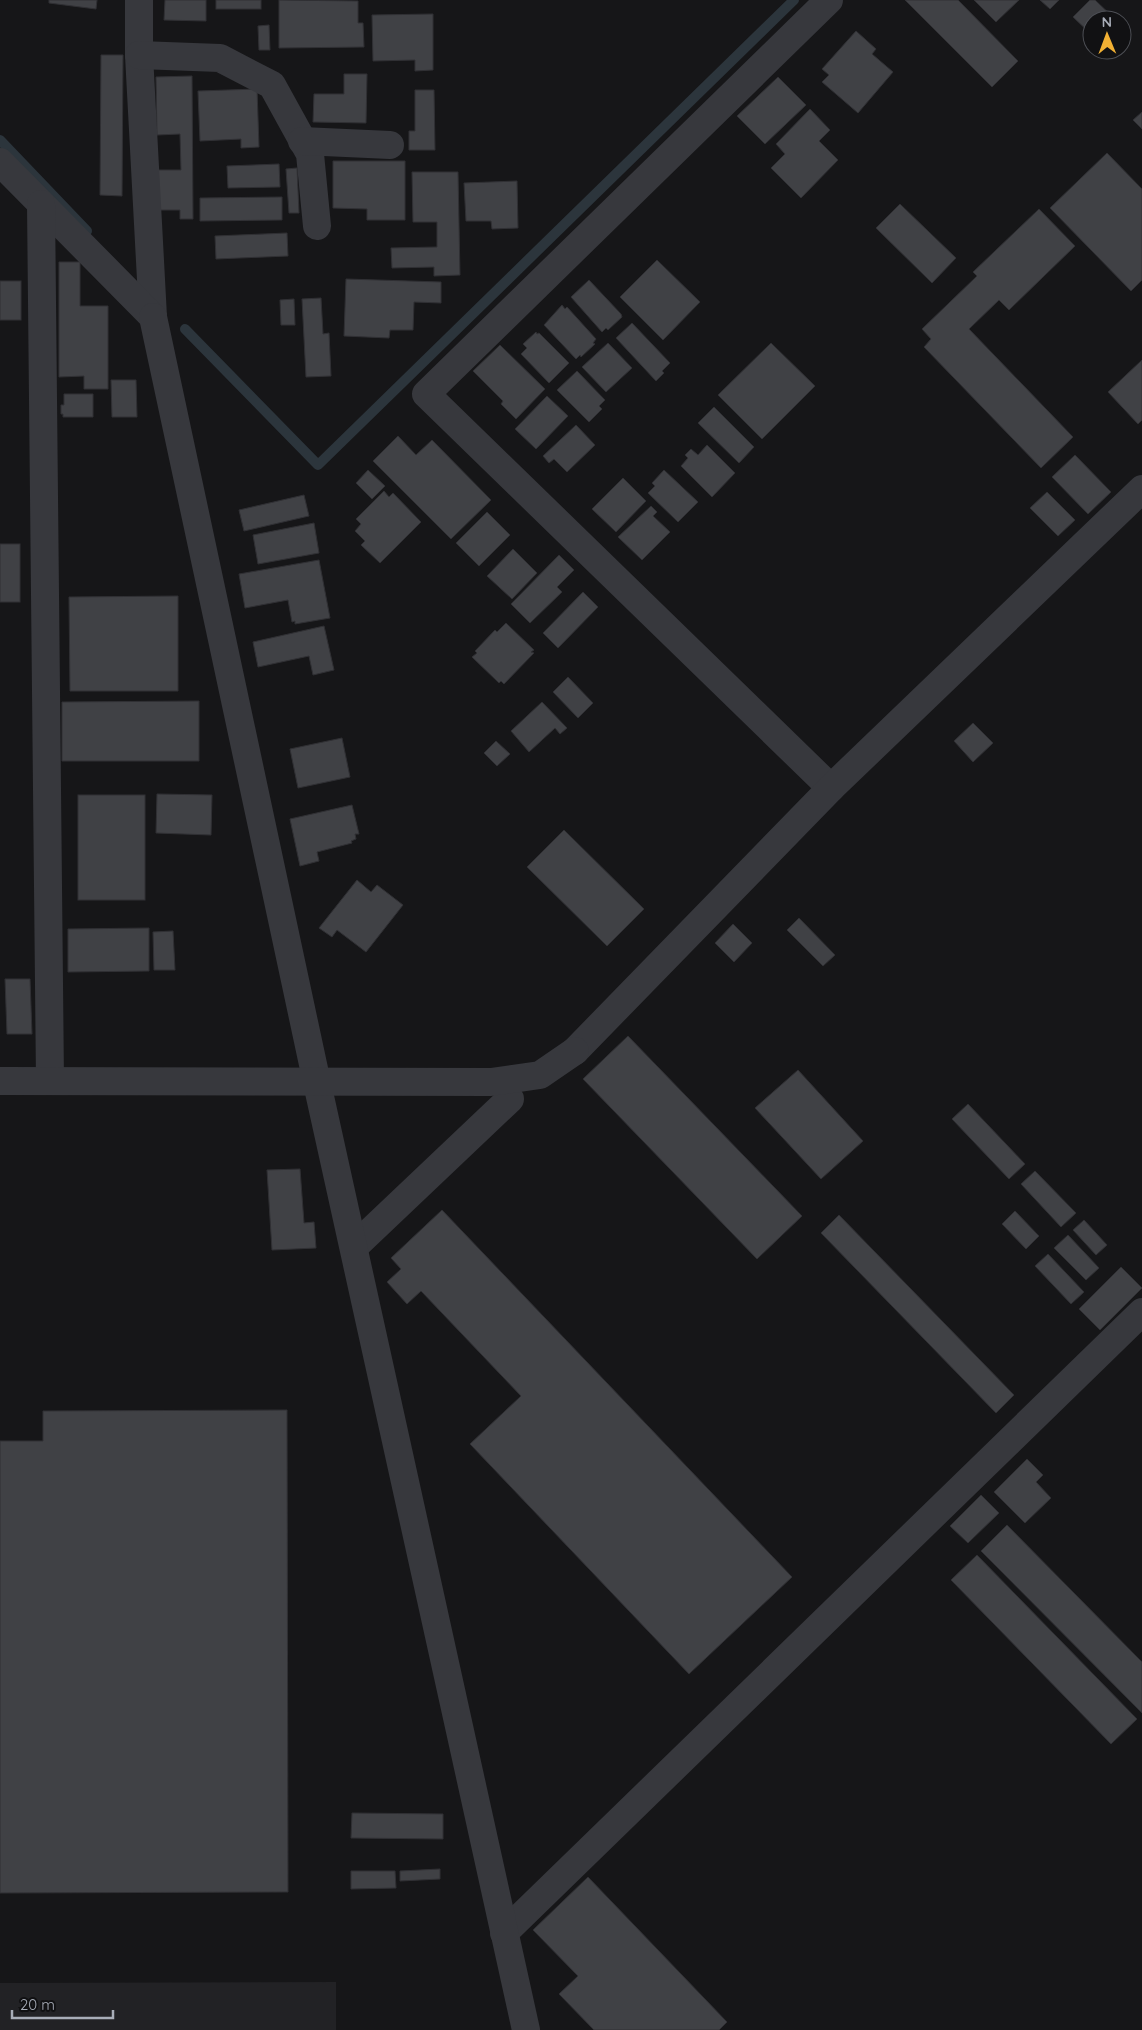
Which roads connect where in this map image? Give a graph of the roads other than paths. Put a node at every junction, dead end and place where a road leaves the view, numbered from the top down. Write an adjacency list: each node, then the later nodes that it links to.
1 (139, 0): 3 (street)
2 (829, 0): 11 (street)
3 (139, 55): 4 (street); 9 (street)
4 (302, 141): 5 (street); 8 (street)
5 (390, 145)
6 (0, 162): 7 (street)
7 (41, 204): 9 (street); 13 (street)
8 (317, 226)
9 (153, 317): 14 (street)
10 (1142, 489): 11 (street)
11 (831, 788): 14 (street)
12 (0, 1080): 13 (street)
13 (50, 1081): 14 (street)
14 (317, 1083): 16 (street)
15 (510, 1099): 16 (street)
16 (354, 1246): 18 (street)
17 (1142, 1312): 18 (street)
18 (504, 1934): 19 (street)
19 (526, 2030)

